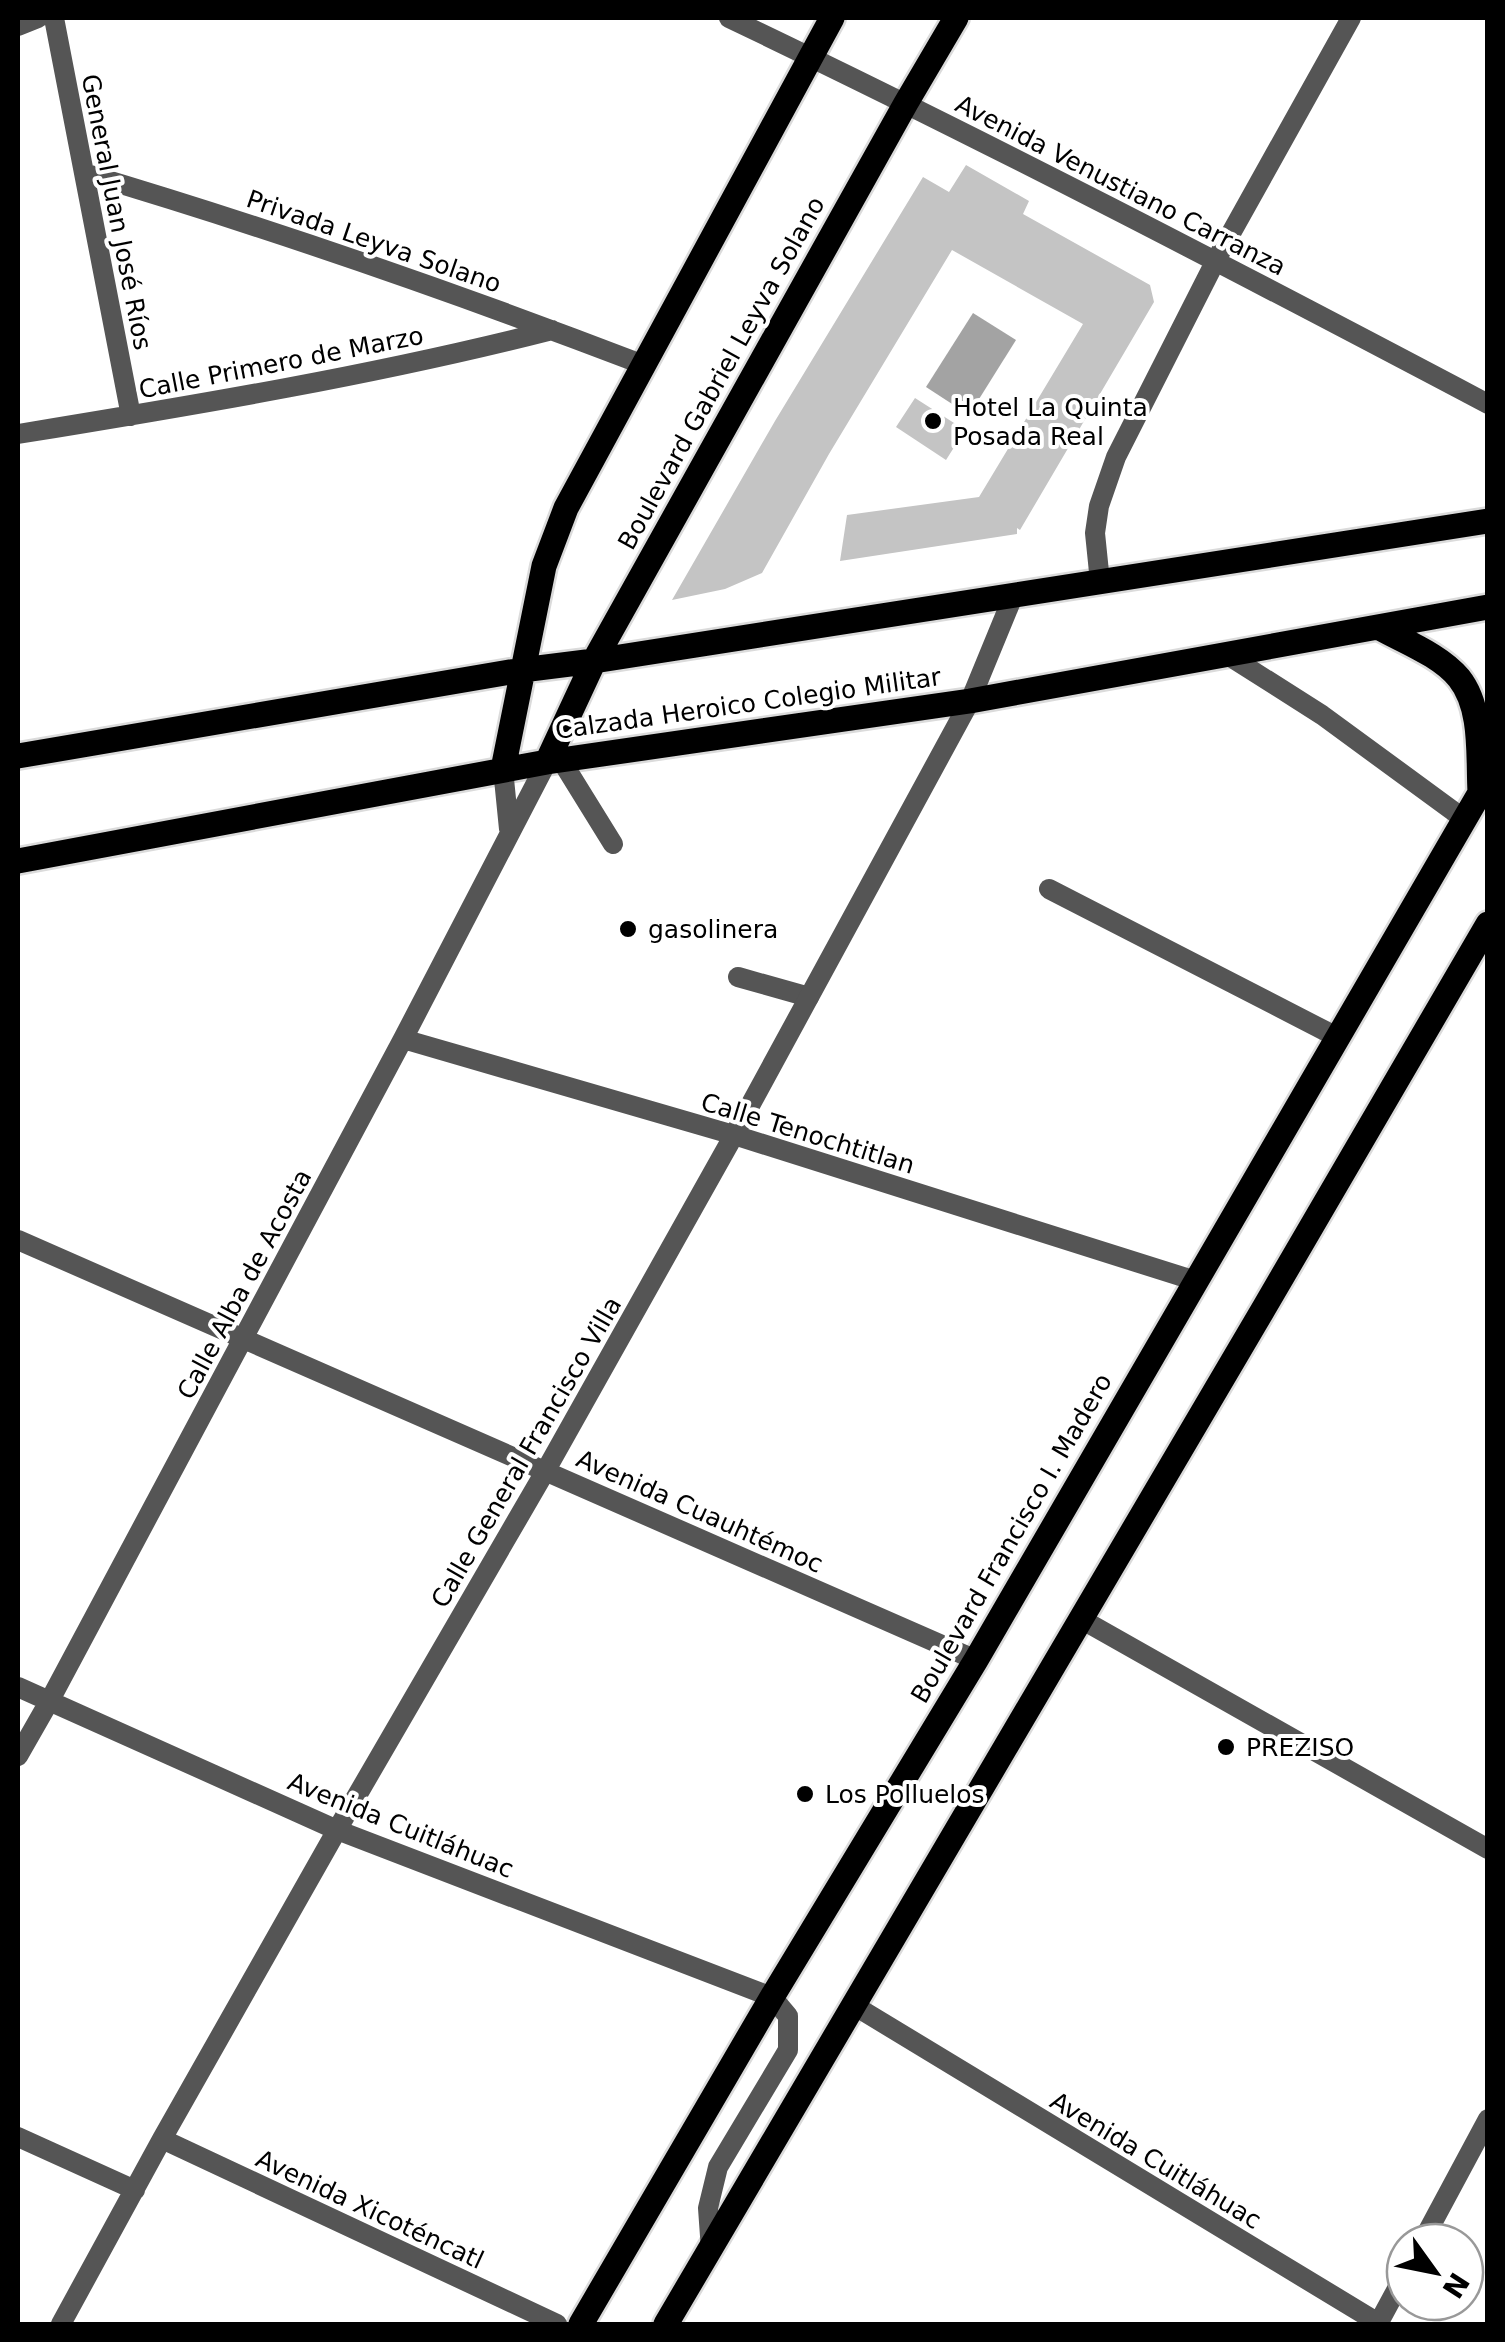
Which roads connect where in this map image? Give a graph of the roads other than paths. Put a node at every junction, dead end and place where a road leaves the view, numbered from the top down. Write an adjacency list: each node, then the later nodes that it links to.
1 (38, 18): 7 (street)
2 (54, 18): 10 (street, General Juan José Ríos)
3 (729, 18): 8 (street, Avenida Venustiano Carranza)
4 (832, 18): 8 (main road)
5 (956, 18): 9 (main road, Boulevard Gabriel Leyva Solano)
6 (1351, 18): 11 (street)
7 (18, 26)
8 (809, 56): 9 (street, Avenida Venustiano Carranza); 13 (main road)
9 (906, 104): 11 (street, Avenida Venustiano Carranza); 23 (main road, Boulevard Gabriel Leyva Solano)
10 (84, 173): 12 (street, Privada Leyva Solano); 15 (street, General Juan José Ríos)
11 (1216, 260): 14 (street, Avenida Venustiano Carranza); 18 (street)
12 (552, 330): 13 (street, Privada Leyva Solano); 15 (street, Calle Primero de Marzo)
13 (644, 364): 24 (main road)
14 (1488, 404)
15 (131, 416): 16 (street, Calle Primero de Marzo)
16 (18, 434)
17 (1488, 521): 18 (main road)
18 (1100, 582): 19 (main road)
19 (1014, 594): 23 (main road); 25 (street, Calle General Francisco Villa)
20 (1488, 607): 21 (main road, Calzada Heroico Colegio Militar)
21 (1380, 628): 22 (main road, Calzada Heroico Colegio Militar); 29 (main road)
22 (1226, 654): 25 (main road, Calzada Heroico Colegio Militar); 30 (street)
23 (594, 661): 24 (main road); 27 (main road, Boulevard Gabriel Leyva Solano)
24 (522, 670): 26 (main road); 28 (main road)
25 (970, 701): 27 (main road, Calzada Heroico Colegio Militar); 37 (street, Calle General Francisco Villa)
26 (18, 756)
27 (554, 761): 28 (main road, Calzada Heroico Colegio Militar); 31 (street, Calle Alba de Acosta); 32 (street)
28 (503, 769): 31 (street); 33 (main road, Calzada Heroico Colegio Militar)
29 (1484, 785): 30 (main road, Boulevard Francisco I. Madero)
30 (1464, 819): 38 (main road, Boulevard Francisco I. Madero)
31 (510, 832): 39 (street, Calle Alba de Acosta)
32 (613, 844)
33 (18, 861)
34 (1048, 888): 38 (street)
35 (1488, 924): 45 (main road)
36 (738, 977): 37 (street)
37 (809, 997): 40 (street, Calle General Francisco Villa)
38 (1337, 1037): 42 (main road, Boulevard Francisco I. Madero)
39 (403, 1039): 40 (street, Calle Tenochtitlan); 43 (street, Calle Alba de Acosta)
40 (734, 1135): 42 (street, Calle Tenochtitlan); 44 (street, Calle General Francisco Villa)
41 (18, 1240): 43 (street, Avenida Cuauhtémoc)
42 (1196, 1281): 46 (main road, Boulevard Francisco I. Madero)
43 (244, 1338): 44 (street, Avenida Cuauhtémoc); 48 (street, Calle Alba de Acosta)
44 (546, 1470): 46 (street, Avenida Cuauhtémoc); 50 (street, Calle General Francisco Villa)
45 (1080, 1619): 51 (street); 53 (main road)
46 (976, 1660): 52 (main road, Boulevard Francisco I. Madero)
47 (18, 1687): 48 (street, Avenida Cuitláhuac)
48 (50, 1700): 49 (street, Calle Alba de Acosta); 50 (street, Avenida Cuitláhuac)
49 (18, 1756)
50 (337, 1830): 52 (street, Avenida Cuitláhuac); 56 (street, Calle General Francisco Villa)
51 (1488, 1848)
52 (772, 1997): 59 (street); 62 (main road, Boulevard Francisco I. Madero)
53 (855, 2006): 59 (main road); 64 (street, Avenida Cuitláhuac)
54 (1488, 2120): 58 (street)
55 (18, 2138): 57 (street)
56 (162, 2139): 57 (street, Calle General Francisco Villa); 61 (street, Avenida Xicoténcatl)
57 (135, 2190): 60 (street, Calle General Francisco Villa)
58 (1433, 2222)
59 (711, 2250): 63 (main road)
60 (60, 2324)
61 (557, 2324)
62 (581, 2324)
63 (666, 2324)
64 (1379, 2324)

